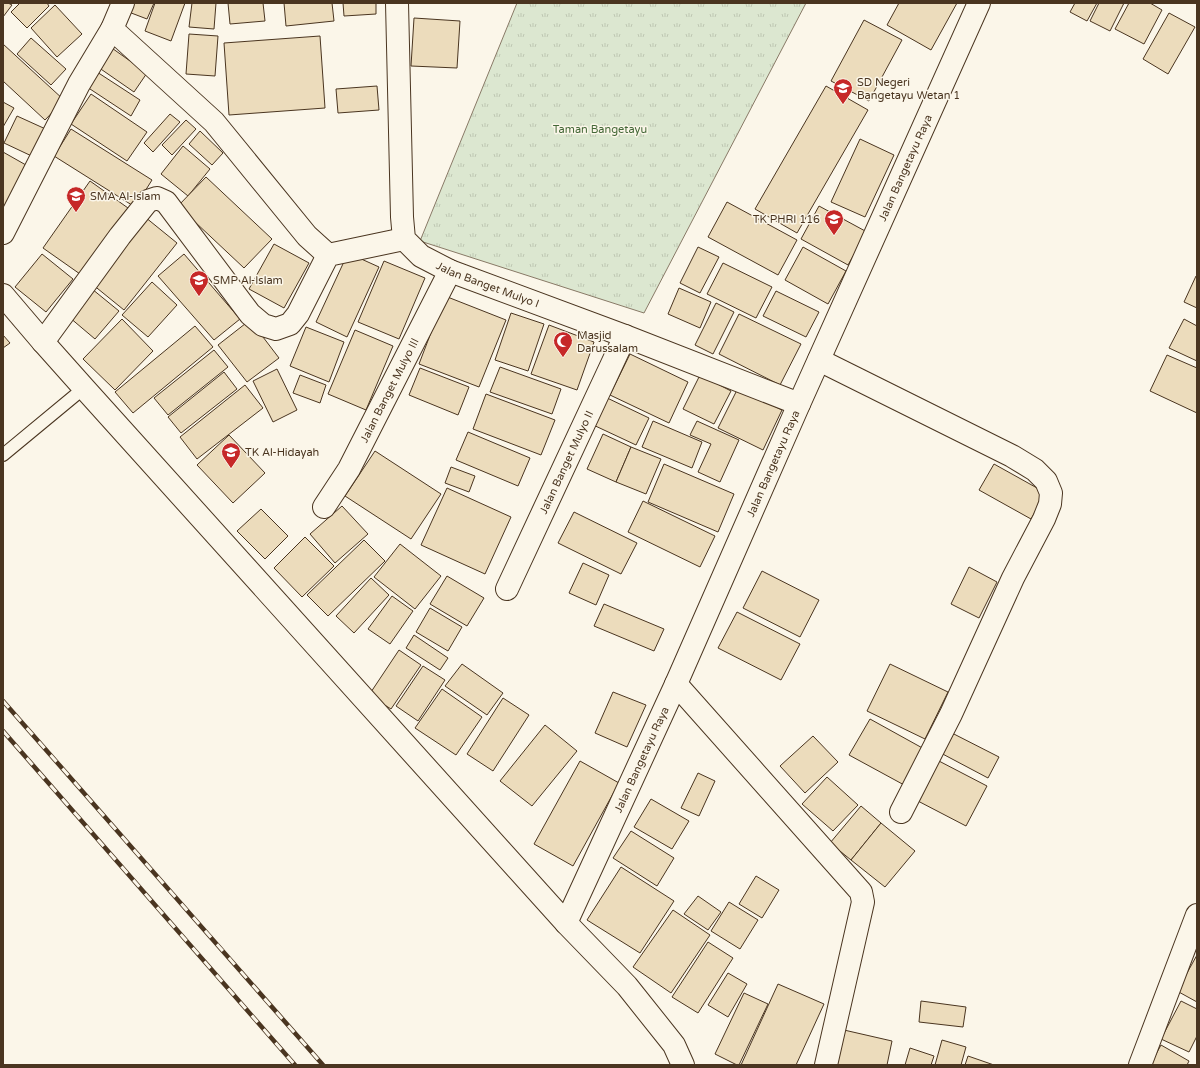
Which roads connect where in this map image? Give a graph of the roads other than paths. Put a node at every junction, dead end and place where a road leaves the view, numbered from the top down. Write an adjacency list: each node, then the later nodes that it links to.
1 (123, 3): 4 (street)
2 (397, 3): 6 (street)
3 (979, 3): 12 (street, Jalan Bangetayu Raya)
4 (112, 29): 5 (street); 7 (street)
5 (3, 233)
6 (404, 239): 7 (street); 8 (street, Jalan Banget Mulyo I)
7 (328, 255): 11 (street)
8 (450, 271): 10 (street, Jalan Banget Mulyo I); 16 (street, Jalan Banget Mulyo III)
9 (3, 295): 11 (street)
10 (626, 336): 14 (street, Jalan Banget Mulyo I); 17 (street, Jalan Banget Mulyo II)
11 (43, 342): 13 (street)
12 (819, 360): 14 (street, Jalan Bangetayu Raya); 19 (street)
13 (84, 388): 15 (lane); 21 (street)
14 (799, 404): 18 (street, Jalan Bangetayu Raya)
15 (3, 455)
16 (324, 507)
17 (507, 589)
18 (676, 684): 21 (street, Jalan Bangetayu Raya); 23 (street)
19 (901, 812)
20 (1197, 915): 24 (street)
21 (566, 923): 22 (street)
22 (683, 1065)
23 (826, 1065)
24 (1140, 1065)

